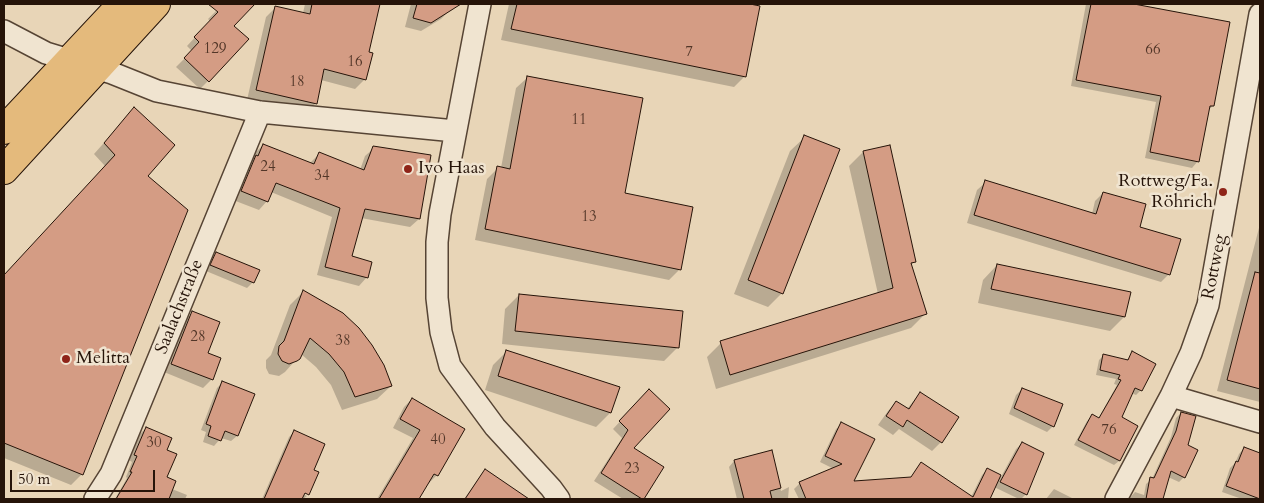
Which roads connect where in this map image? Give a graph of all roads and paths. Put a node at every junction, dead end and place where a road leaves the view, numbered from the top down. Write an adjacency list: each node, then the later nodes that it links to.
1 (122, 4): 6 (main road)
2 (156, 4): 7 (main road)
3 (480, 4): 10 (street)
4 (1260, 14): 12 (street, Rottweg)
5 (4, 31): 6 (street)
6 (69, 60): 7 (street); 9 (main road)
7 (97, 69): 8 (street); 11 (main road)
8 (260, 112): 10 (street); 14 (street, Saalachstraße)
9 (4, 130)
10 (455, 131): 15 (street)
11 (4, 170)
12 (1171, 396): 13 (street); 16 (street, Rottweg)
13 (1260, 422)
14 (95, 499)
15 (559, 499)
16 (1116, 499)

